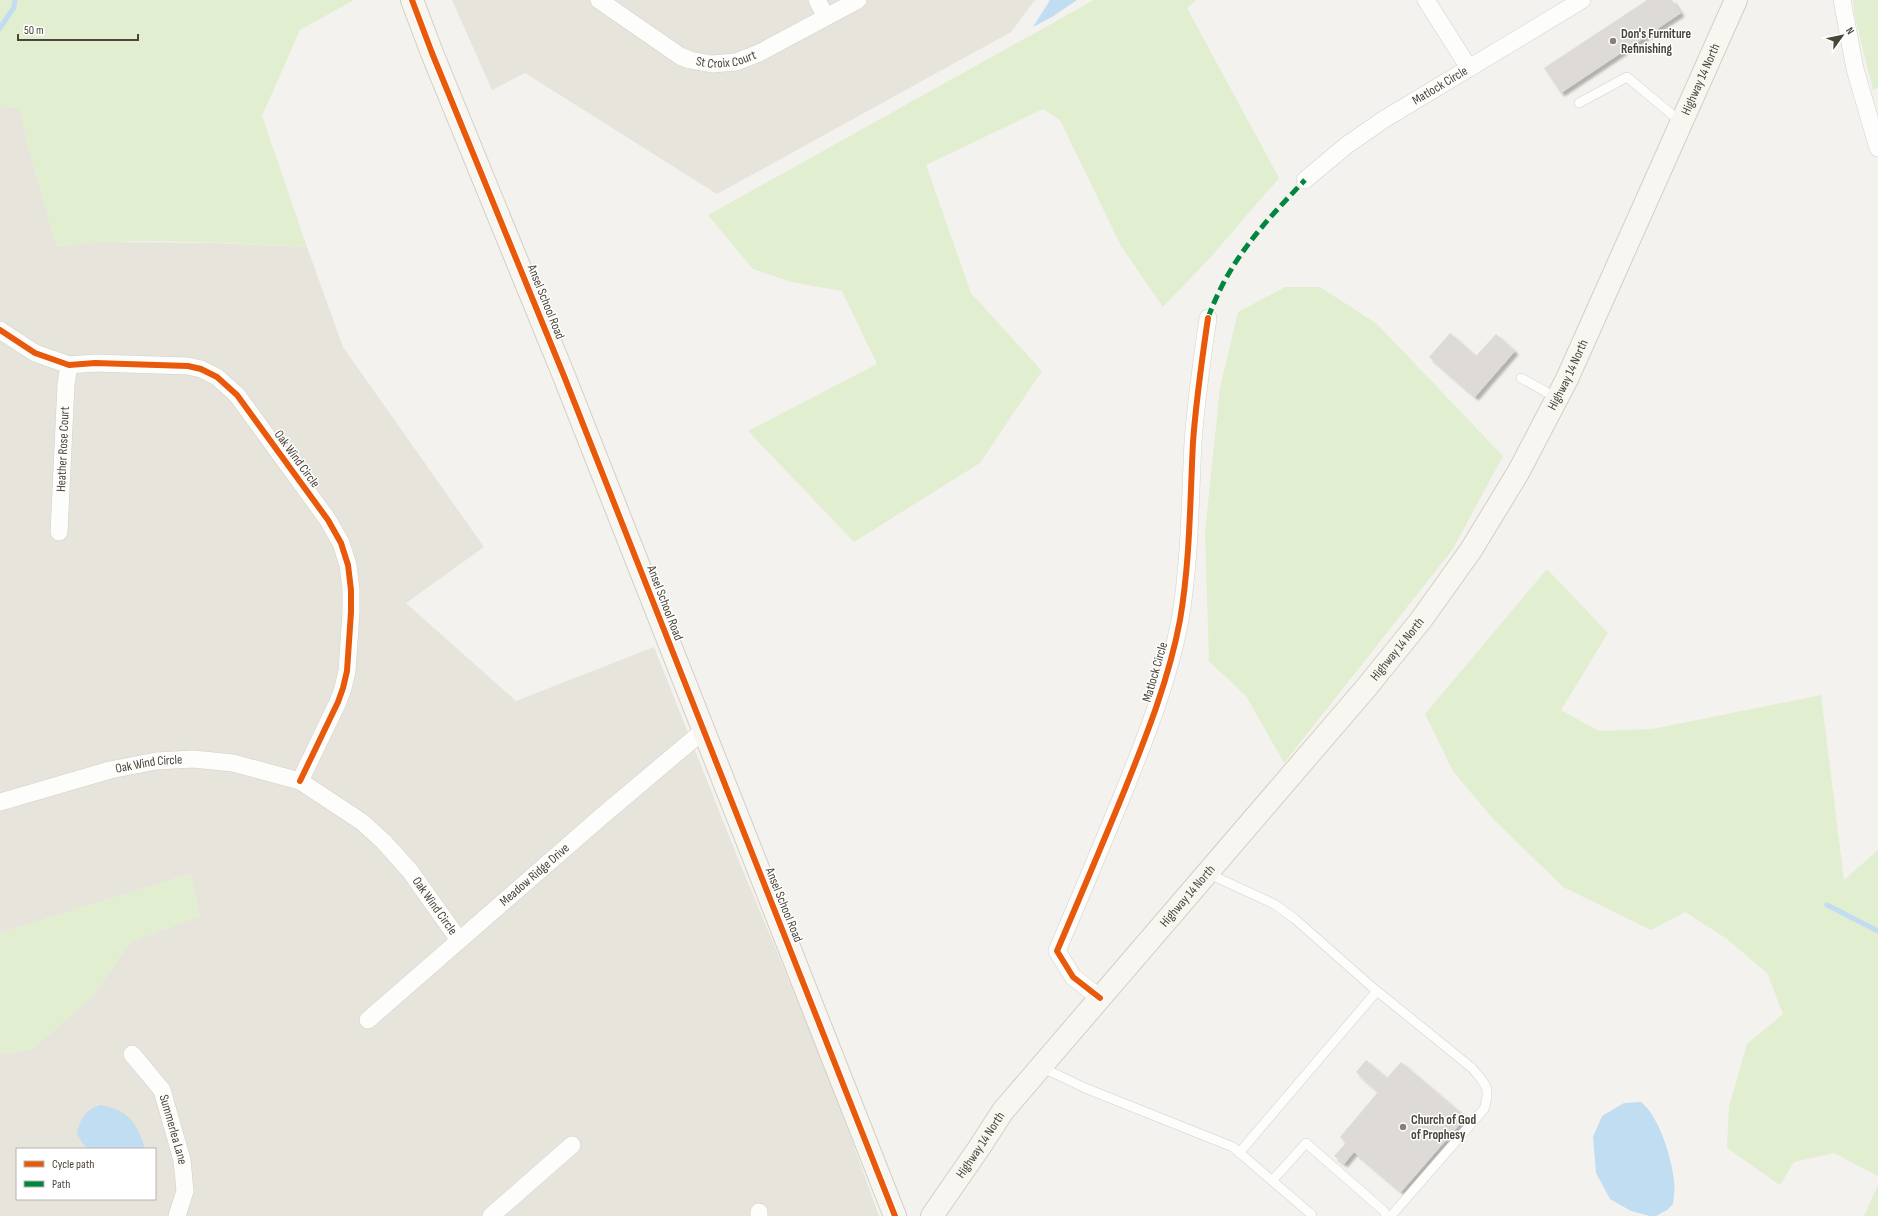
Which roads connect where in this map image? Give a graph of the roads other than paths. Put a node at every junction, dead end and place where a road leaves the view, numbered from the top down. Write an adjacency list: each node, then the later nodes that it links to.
1 (412, 0): 21 (main road, Ansel School Road)
2 (599, 0): 9 (street, St Croix Court)
3 (817, 0): 9 (street)
4 (858, 0): 9 (street, St Croix Court)
5 (1426, 0): 10 (street)
6 (1582, 0): 10 (street, Matlock Circle)
7 (1736, 0): 12 (main road, Highway 14 North)
8 (1842, 0): 13 (street)
9 (826, 17)
10 (1469, 68): 14 (street, Matlock Circle)
11 (1579, 104): 12 (lane)
12 (1682, 123): 19 (main road, Highway 14 North)
13 (1878, 148)
14 (1305, 180)
15 (1208, 318): 27 (street, Matlock Circle)
16 (0, 330): 17 (street, Oak Wind Circle)
17 (69, 365): 20 (street, Heather Rose Court); 22 (street, Oak Wind Circle)
18 (1520, 378): 19 (lane)
19 (1557, 398): 24 (main road, Highway 14 North)
20 (59, 532)
21 (703, 731): 25 (street, Meadow Ridge Drive); 37 (main road, Ansel School Road)
22 (300, 781): 23 (street, Oak Wind Circle); 25 (street, Oak Wind Circle)
23 (0, 802)
24 (1207, 873): 26 (lane); 27 (main road, Highway 14 North)
25 (459, 940): 28 (street, Meadow Ridge Drive)
26 (1377, 991): 32 (lane); 40 (lane)
27 (1100, 998): 30 (main road, Highway 14 North)
28 (368, 1020)
29 (132, 1054): 35 (street, Summerlea Lane)
30 (1041, 1066): 32 (lane); 38 (main road, Highway 14 North)
31 (572, 1145): 36 (street)
32 (1239, 1153): 33 (lane)
33 (1272, 1181): 34 (lane); 39 (lane)
34 (1312, 1214)
35 (177, 1216)
36 (491, 1216)
37 (895, 1216)
38 (932, 1216)
39 (1386, 1216)
40 (1391, 1216)

